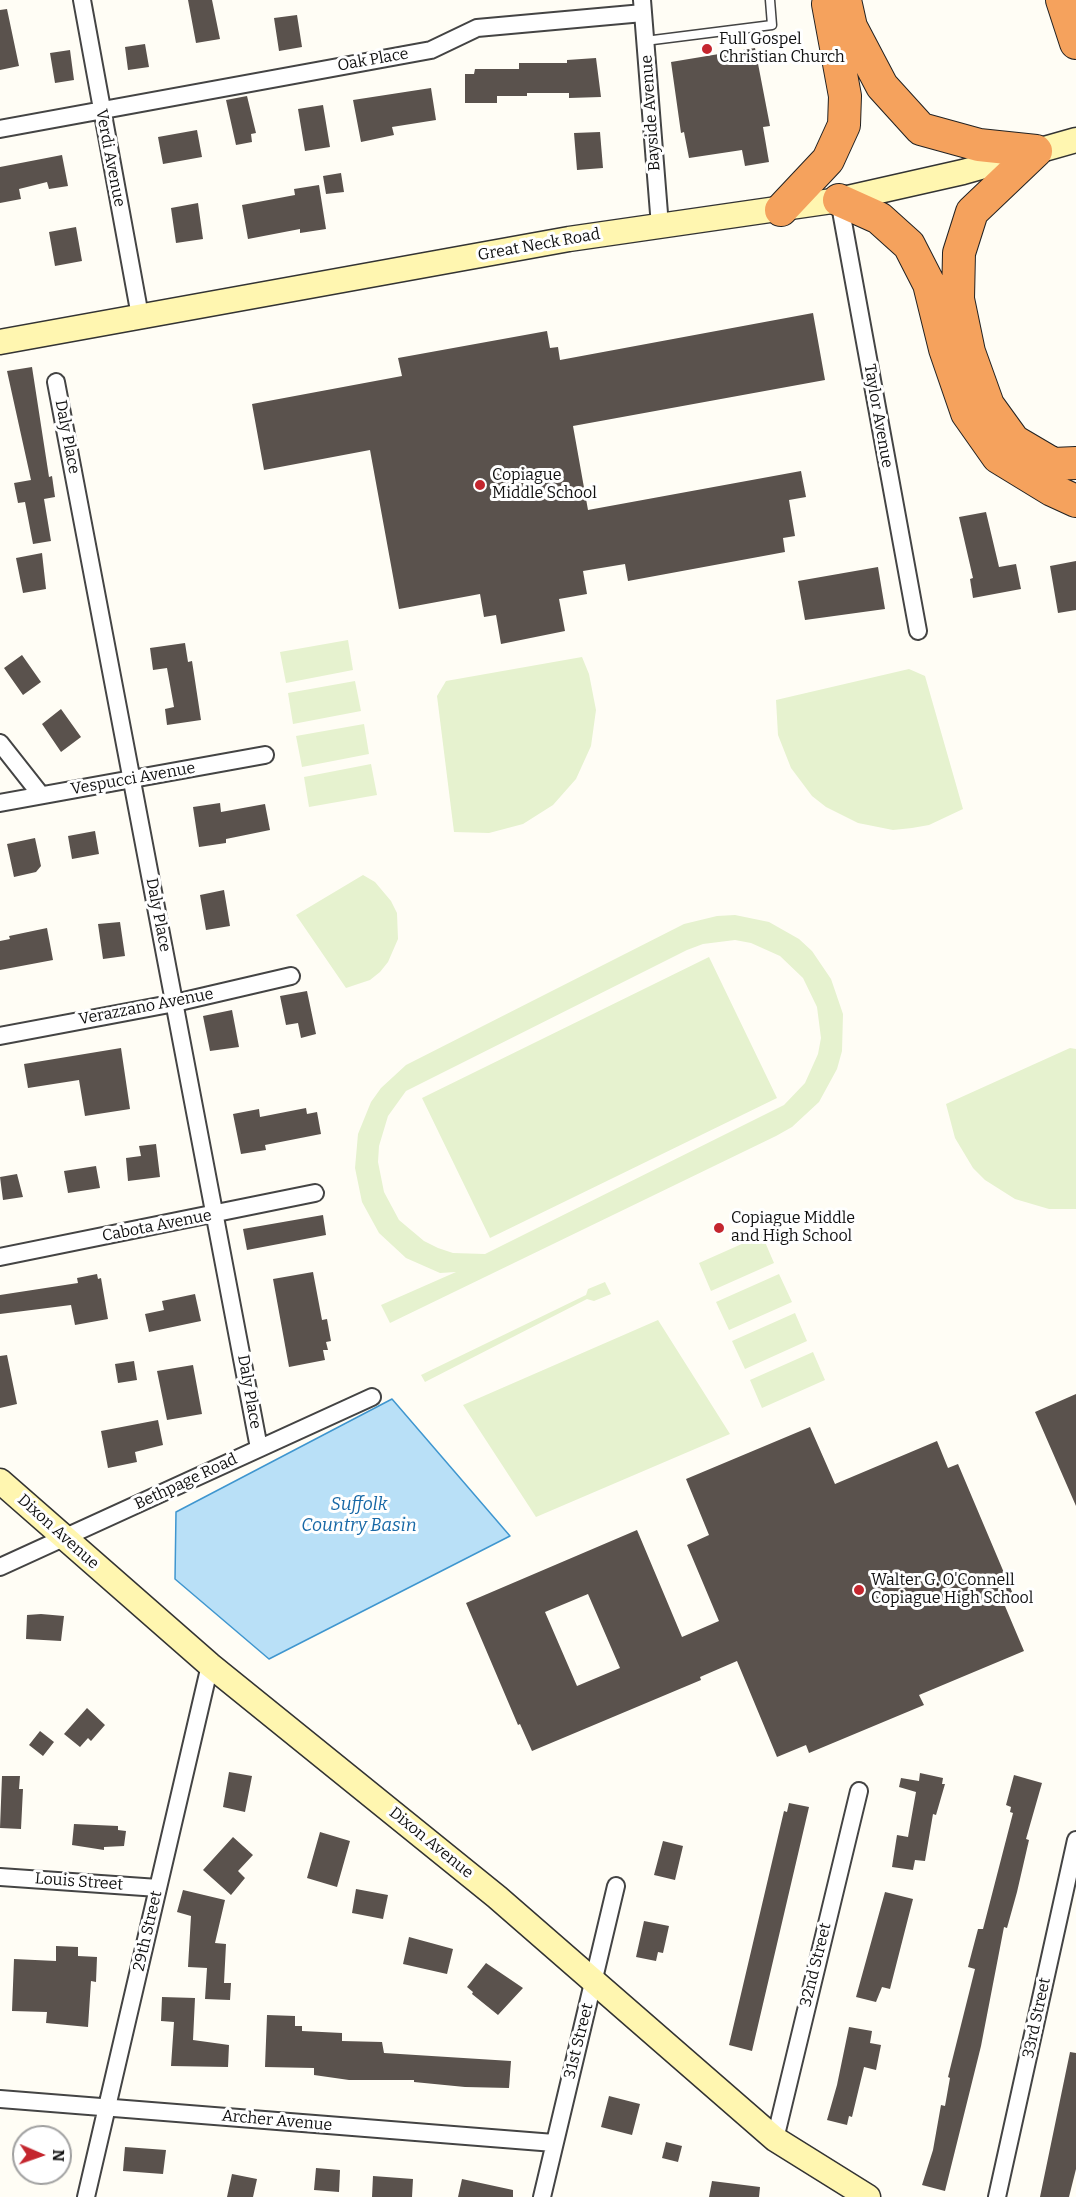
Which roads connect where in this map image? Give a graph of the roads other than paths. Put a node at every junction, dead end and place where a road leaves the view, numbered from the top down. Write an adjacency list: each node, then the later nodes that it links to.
1 (82, 0): 9 (street, Verdi Avenue)
2 (770, 0): 7 (lane)
3 (827, 0): 14 (highway)
4 (845, 0): 12 (highway)
5 (1062, 0): 8 (highway)
6 (642, 7): 7 (street, Bayside Avenue); 9 (street, Oak Place)
7 (645, 41): 15 (street, Bayside Avenue)
8 (1076, 43)
9 (101, 110): 10 (street, Oak Place); 16 (street, Verdi Avenue)
10 (0, 129)
11 (1074, 140): 12 (main road, Great Neck Road)
12 (1036, 151): 13 (main road, Great Neck Road); 19 (highway)
13 (839, 200): 14 (main road, Great Neck Road); 20 (highway); 21 (street, Taylor Avenue)
14 (781, 210): 15 (main road, Great Neck Road)
15 (660, 226): 16 (main road, Great Neck Road)
16 (140, 316): 17 (main road, Great Neck Road)
17 (0, 342)
18 (56, 382): 24 (street, Daly Place)
19 (1076, 463)
20 (1076, 501)
21 (918, 632)
22 (0, 743): 25 (street)
23 (265, 755): 24 (street, Vespucci Avenue)
24 (132, 779): 25 (street, Vespucci Avenue); 28 (street, Daly Place)
25 (41, 795): 26 (street, Vespucci Avenue)
26 (0, 803)
27 (291, 976): 28 (street, Verazzano Avenue)
28 (175, 1003): 29 (street, Verazzano Avenue); 31 (street, Daly Place)
29 (0, 1035)
30 (315, 1193): 31 (street, Cabota Avenue)
31 (216, 1214): 32 (street, Cabota Avenue); 34 (street, Daly Place)
32 (0, 1257)
33 (372, 1396): 34 (street, Bethpage Road)
34 (259, 1448): 36 (street, Bethpage Road)
35 (0, 1481): 36 (main road, Dixon Avenue)
36 (64, 1539): 37 (street, Bethpage Road); 38 (main road, Dixon Avenue)
37 (0, 1567)
38 (210, 1665): 43 (street, 29th Street); 44 (main road, Dixon Avenue)
39 (859, 1791): 47 (street, 32nd Street)
40 (1076, 1840): 52 (street, 33rd Street)
41 (0, 1877): 43 (street, Louis Street)
42 (616, 1886): 44 (street, 31st Street)
43 (158, 1888): 46 (street, 29th Street)
44 (593, 1983): 47 (main road, Dixon Avenue); 48 (street, 31st Street)
45 (0, 2099): 46 (street, Archer Avenue)
46 (107, 2107): 48 (street, Archer Avenue); 49 (street, 29th Street)
47 (775, 2139): 51 (main road, Dixon Avenue)
48 (554, 2143): 50 (street, 31st Street)
49 (86, 2197)
50 (542, 2197)
51 (868, 2197)
52 (997, 2197)

